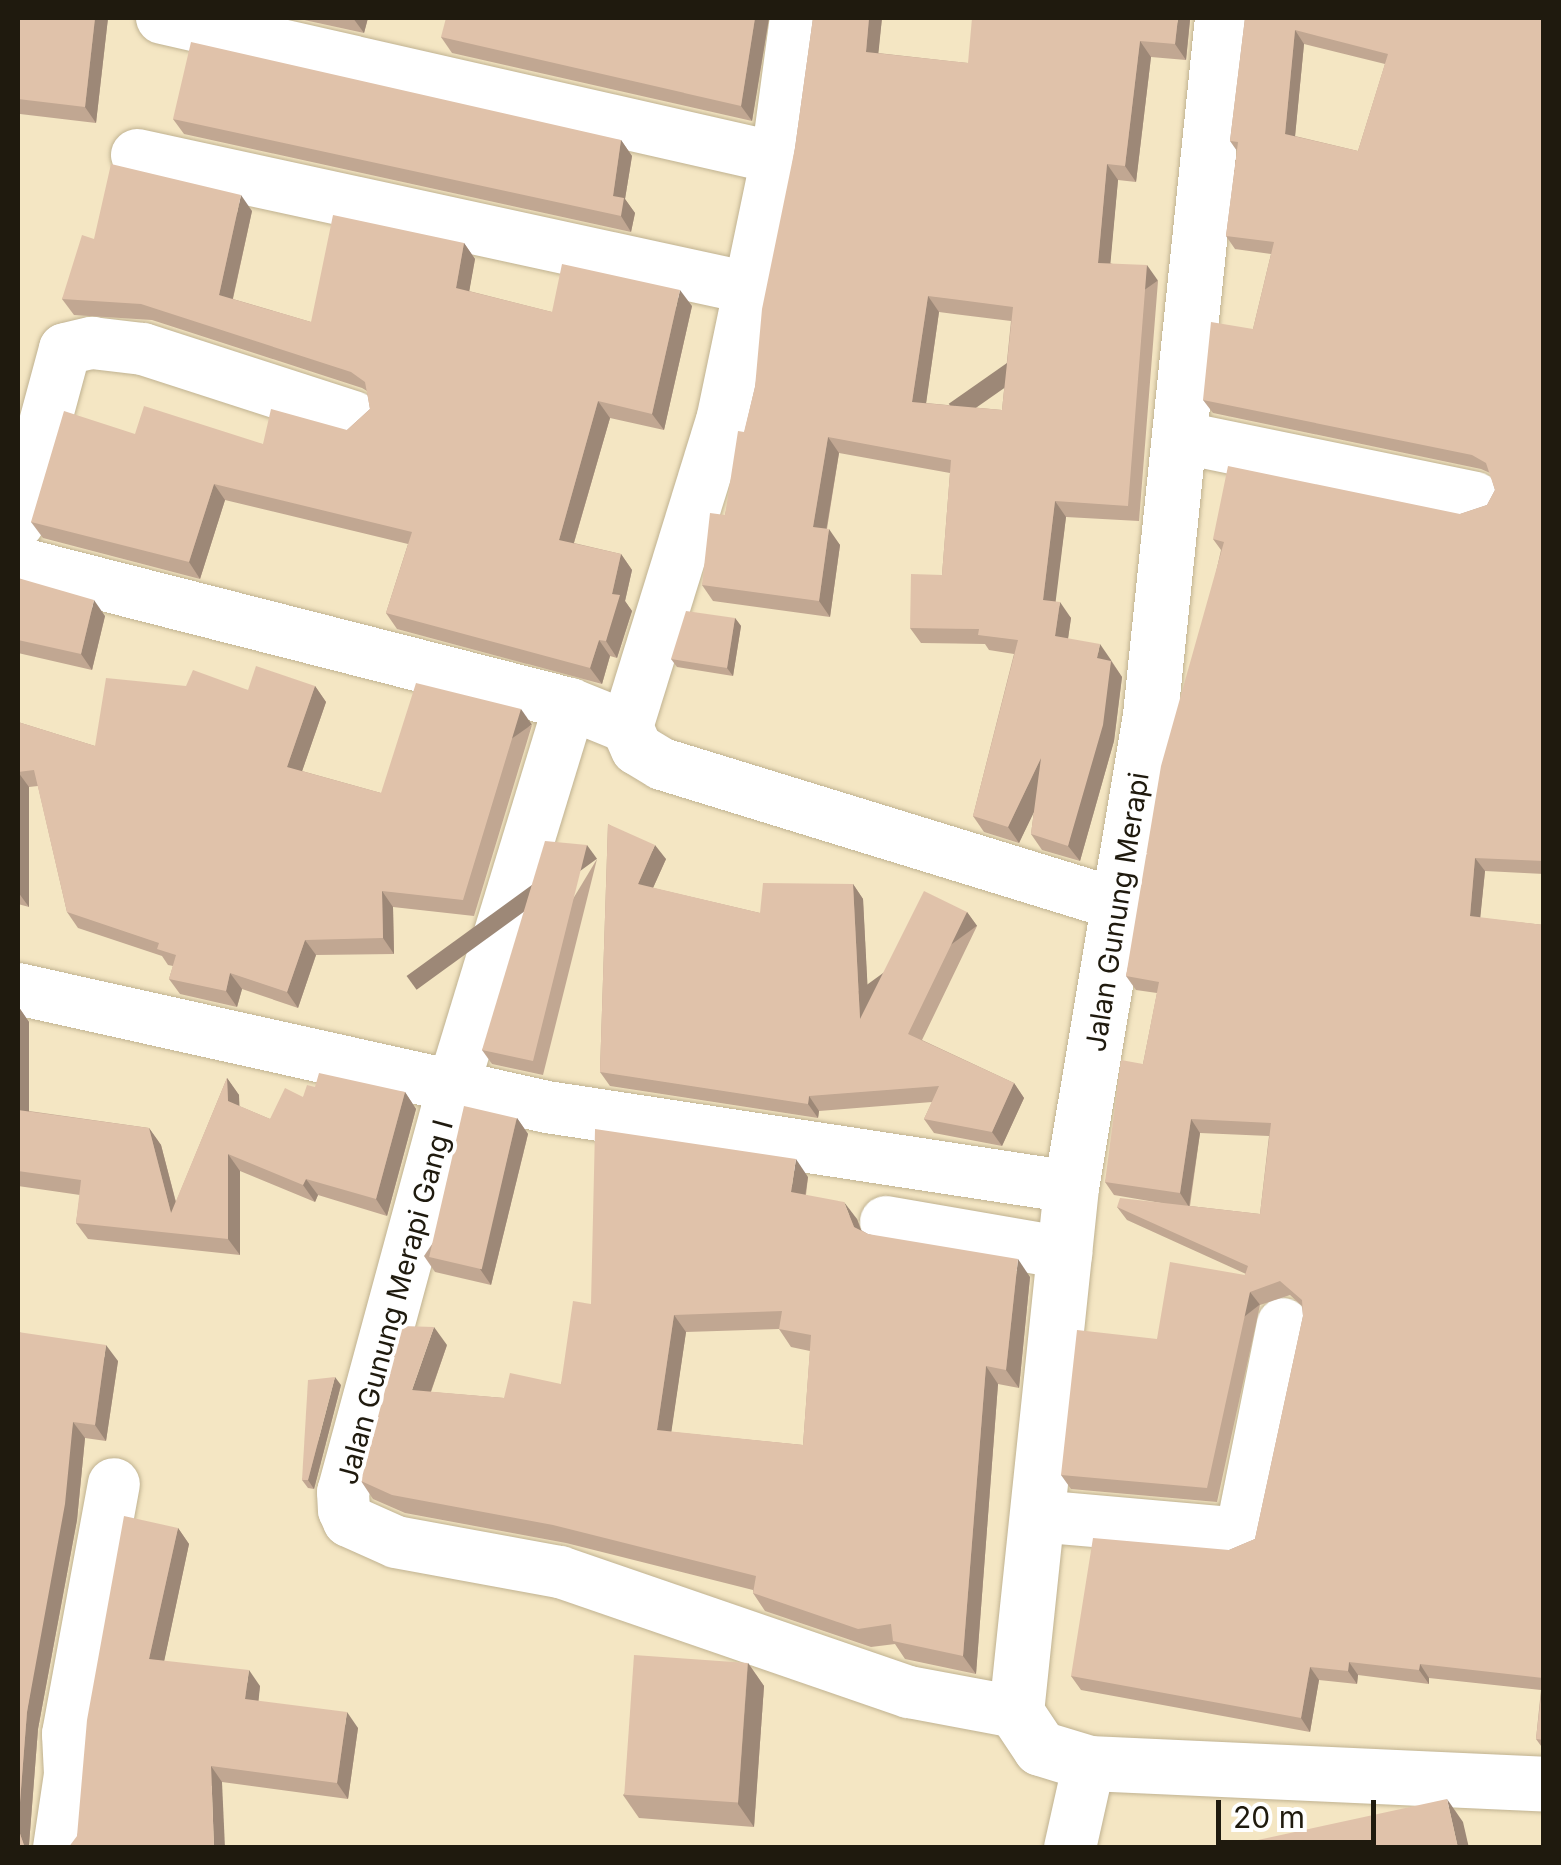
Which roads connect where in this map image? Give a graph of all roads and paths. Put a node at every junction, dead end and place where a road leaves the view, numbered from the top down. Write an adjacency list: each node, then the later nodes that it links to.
1 (162, 18): 5 (street)
2 (796, 18): 5 (street)
3 (1222, 18): 8 (main road, Jalan Gunung Merapi)
4 (137, 155): 6 (street)
5 (777, 158): 6 (street)
6 (750, 288): 13 (street)
7 (353, 417): 10 (street)
8 (1179, 436): 9 (street); 14 (main road, Jalan Gunung Merapi)
9 (1475, 498)
10 (18, 523)
11 (18, 563): 12 (street)
12 (570, 704): 13 (street); 16 (street, Jalan Gunung Merapi Gang I)
13 (627, 727): 14 (street)
14 (1119, 905): 17 (main road, Jalan Gunung Merapi)
15 (18, 989): 16 (street)
16 (454, 1084): 17 (street); 23 (street, Jalan Gunung Merapi Gang I)
17 (1071, 1186): 19 (main road, Jalan Gunung Merapi)
18 (886, 1222): 19 (street)
19 (1066, 1253): 22 (main road, Jalan Gunung Merapi)
20 (1283, 1324): 22 (street)
21 (114, 1484): 26 (street)
22 (1038, 1516): 23 (main road, Jalan Gunung Merapi)
23 (1016, 1712): 24 (main road)
24 (1089, 1762): 25 (main road); 27 (street)
25 (1544, 1784)
26 (59, 1848)
27 (1070, 1848)

